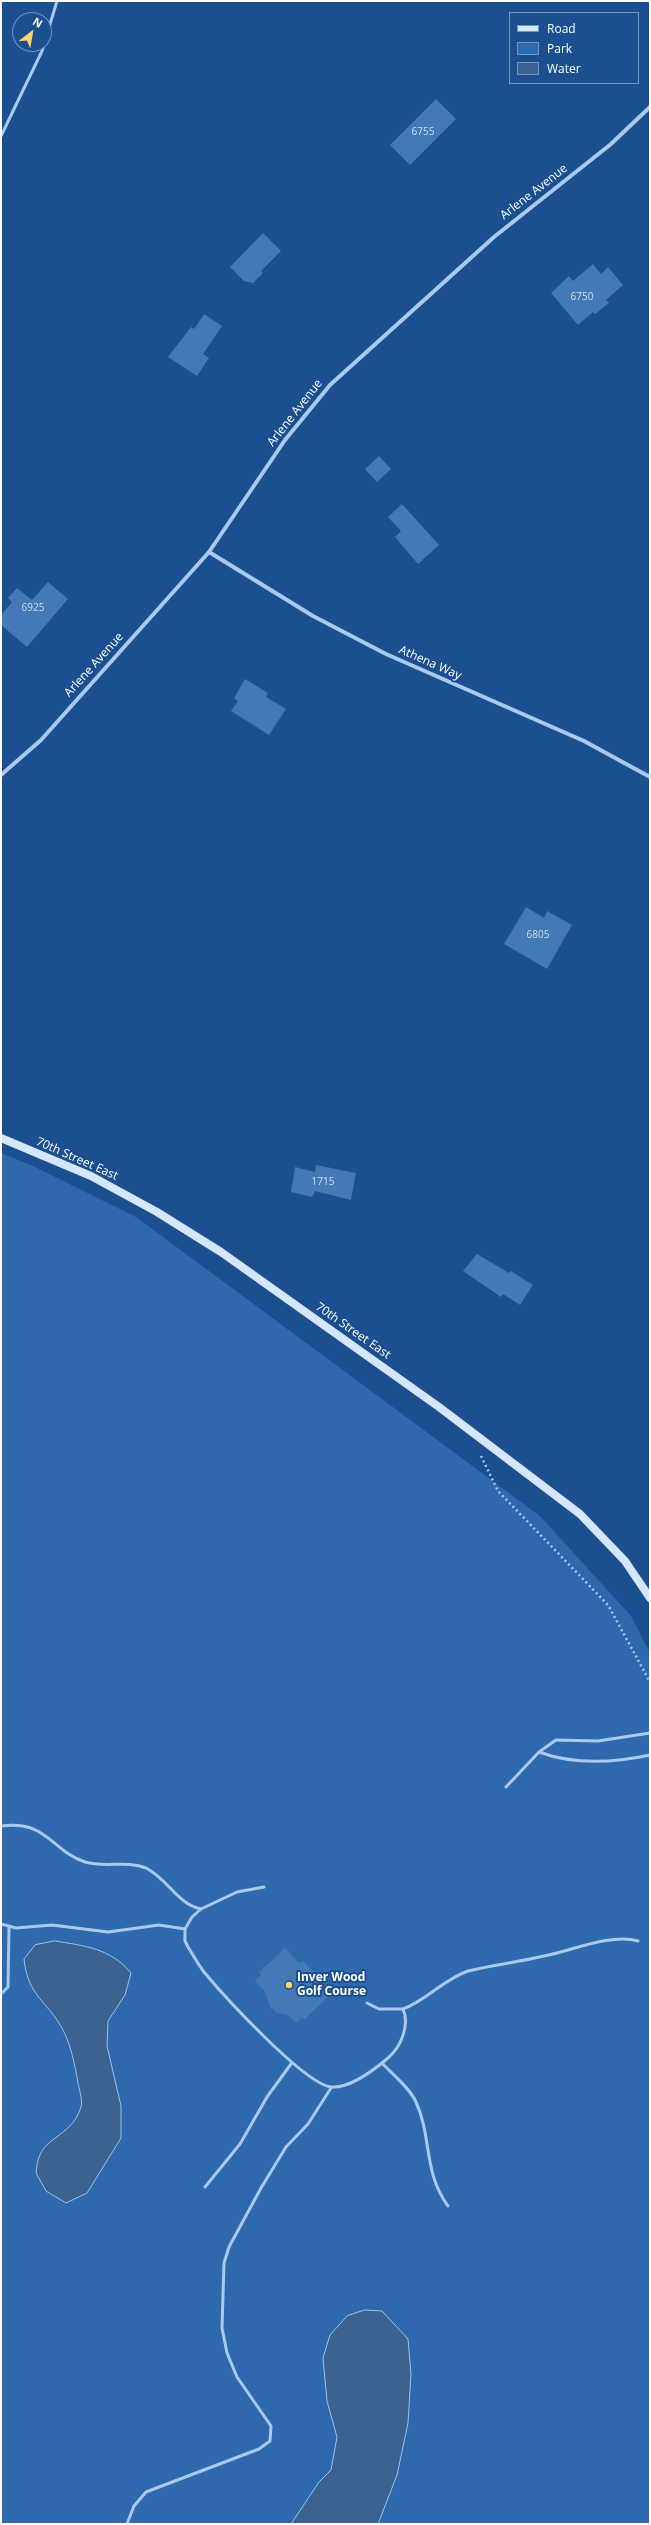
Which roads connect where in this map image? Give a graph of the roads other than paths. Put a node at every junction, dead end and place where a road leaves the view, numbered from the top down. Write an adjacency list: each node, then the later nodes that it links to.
1 (57, 1): 3 (lane)
2 (650, 107): 4 (street, Arlene Avenue)
3 (1, 136)
4 (209, 552): 5 (street, Arlene Avenue); 6 (street, Athena Way)
5 (1, 775)
6 (650, 777)
7 (1, 1138): 8 (main road, 70th Street East)
8 (650, 1598)
9 (650, 1733): 10 (lane)
10 (539, 1752): 11 (lane); 12 (lane)
11 (650, 1755)
12 (506, 1787)
13 (1, 1826): 15 (lane)
14 (264, 1887): 15 (lane)
15 (202, 1909): 18 (lane)
16 (1, 1924): 17 (lane)
17 (9, 1927): 18 (lane); 20 (lane)
18 (185, 1929): 24 (lane)
19 (638, 1941): 22 (lane)
20 (1, 1994)
21 (367, 2003): 22 (lane)
22 (403, 2009): 23 (lane)
23 (382, 2063): 25 (lane); 27 (lane)
24 (291, 2064): 25 (lane); 26 (lane)
25 (331, 2088): 28 (lane)
26 (205, 2187)
27 (448, 2206)
28 (127, 2524)

